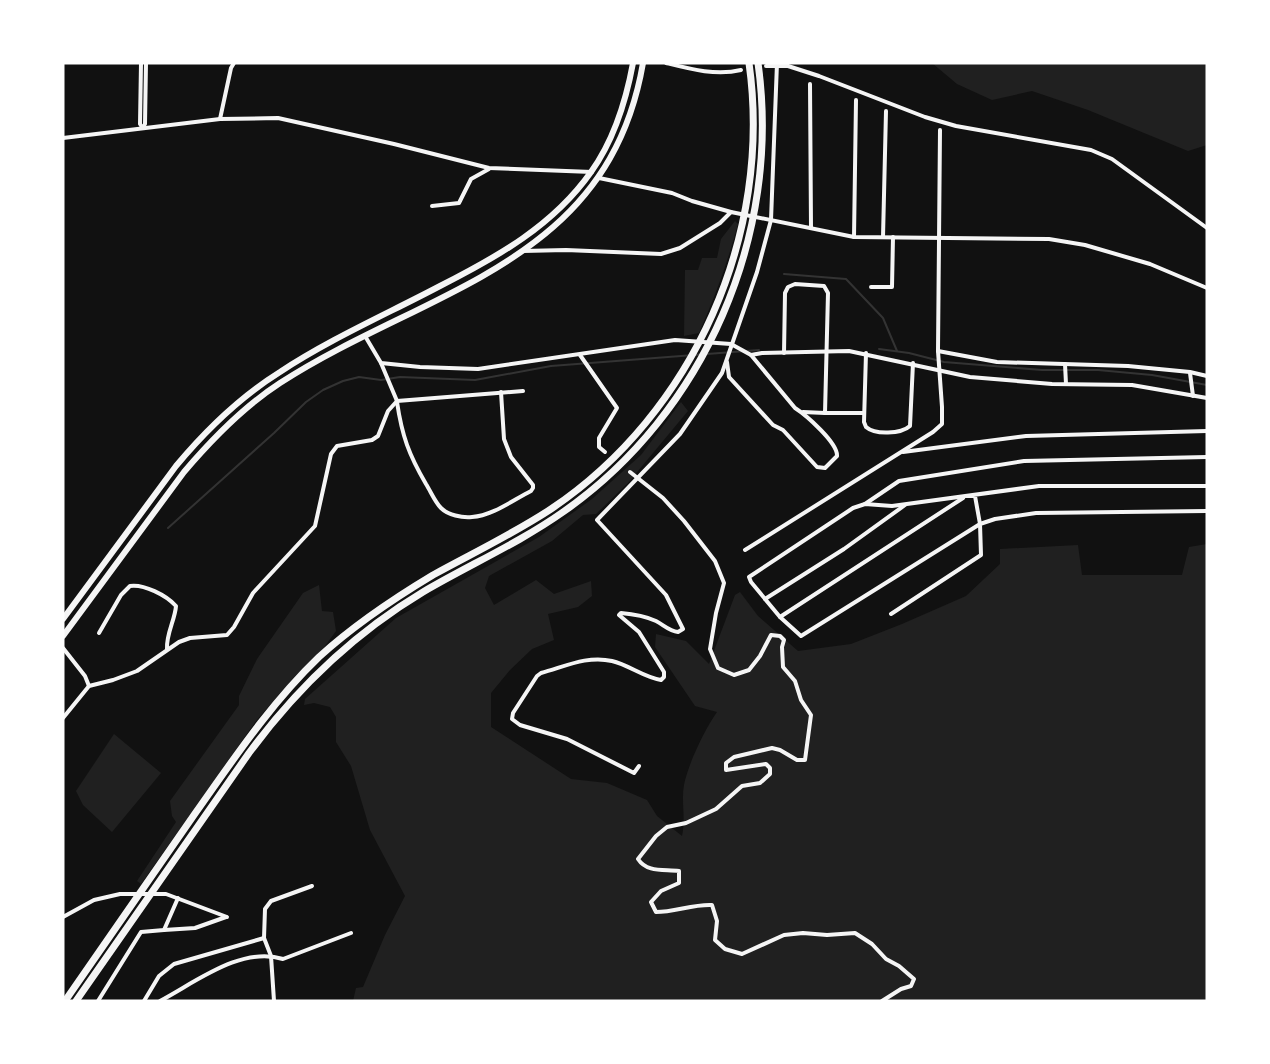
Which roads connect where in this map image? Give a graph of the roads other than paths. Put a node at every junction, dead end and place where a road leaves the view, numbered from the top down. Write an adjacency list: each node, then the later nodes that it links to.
1 (141, 63): 16 (street)
2 (146, 63): 16 (street)
3 (234, 63): 15 (street)
4 (633, 63): 20 (highway)
5 (643, 63): 21 (highway)
6 (666, 63): 11 (street)
7 (749, 63): 91 (highway)
8 (758, 63): 92 (highway)
9 (777, 64): 10 (street); 24 (street); 26 (street)
10 (766, 66)
11 (741, 70)
12 (810, 84): 25 (street)
13 (856, 100): 27 (street)
14 (886, 111): 28 (street)
15 (220, 119): 16 (street); 19 (street)
16 (142, 127): 18 (street)
17 (940, 130): 30 (street)
18 (63, 138)
19 (489, 168): 20 (street); 22 (street)
20 (592, 171): 34 (highway)
21 (599, 178): 23 (street); 31 (highway)
22 (432, 206)
23 (731, 212): 24 (street); 31 (street)
24 (771, 220): 25 (street); 36 (street)
25 (811, 228): 27 (street)
26 (1207, 228)
27 (854, 237): 28 (street)
28 (883, 237): 29 (street)
29 (893, 237): 30 (street); 32 (street)
30 (938, 238): 33 (street); 40 (street)
31 (523, 251): 35 (highway)
32 (871, 287)
33 (1207, 288)
34 (360, 328): 35 (highway); 76 (highway)
35 (365, 336): 44 (street); 78 (highway)
36 (730, 346): 41 (street); 42 (street); 43 (street)
37 (827, 351): 38 (street); 38 (street); 39 (street); 57 (street)
38 (784, 353): 42 (street)
39 (866, 353): 45 (street); 58 (street)
40 (939, 353): 46 (street); 47 (street)
41 (580, 354): 44 (street); 60 (street)
42 (751, 355): 56 (street)
43 (728, 358): 56 (street); 64 (street)
44 (381, 363): 55 (street)
45 (913, 363): 47 (street); 58 (street)
46 (1066, 365): 48 (street); 50 (street)
47 (940, 371): 50 (street); 61 (street)
48 (1191, 375): 49 (street); 53 (street)
49 (1207, 376)
50 (1066, 384): 53 (street)
51 (523, 391): 52 (street)
52 (501, 393): 55 (street); 55 (street)
53 (1193, 396): 54 (street)
54 (1207, 398)
55 (396, 401): 80 (street)
56 (802, 412): 57 (street)
57 (825, 413): 58 (street)
58 (864, 413)
59 (1207, 431): 61 (street)
60 (605, 452)
61 (899, 453): 72 (street)
62 (1207, 458): 68 (street)
63 (630, 472): 64 (street)
64 (638, 480): 83 (street); 97 (street)
65 (1207, 486): 66 (street)
66 (975, 496): 67 (street); 71 (street)
67 (964, 498): 69 (street); 75 (street)
68 (865, 504): 69 (street); 73 (street)
69 (905, 505): 73 (street)
70 (1207, 511): 71 (street)
71 (980, 524): 74 (street); 75 (street)
72 (745, 550)
73 (765, 599): 75 (street)
74 (891, 614)
75 (780, 617)
76 (63, 619)
77 (99, 633): 80 (street)
78 (63, 636)
79 (63, 648): 81 (street)
80 (167, 649): 81 (street)
81 (89, 686): 82 (street)
82 (63, 718)
83 (639, 766)
84 (312, 886): 89 (street)
85 (178, 898): 86 (street); 87 (street); 87 (street)
86 (63, 917)
87 (164, 930): 93 (street)
88 (351, 933): 90 (street)
89 (264, 938): 90 (street); 94 (street)
90 (272, 956): 95 (street); 96 (street)
91 (65, 1001)
92 (76, 1001)
93 (98, 1001)
94 (144, 1001)
95 (160, 1001)
96 (274, 1001)
97 (882, 1001)

